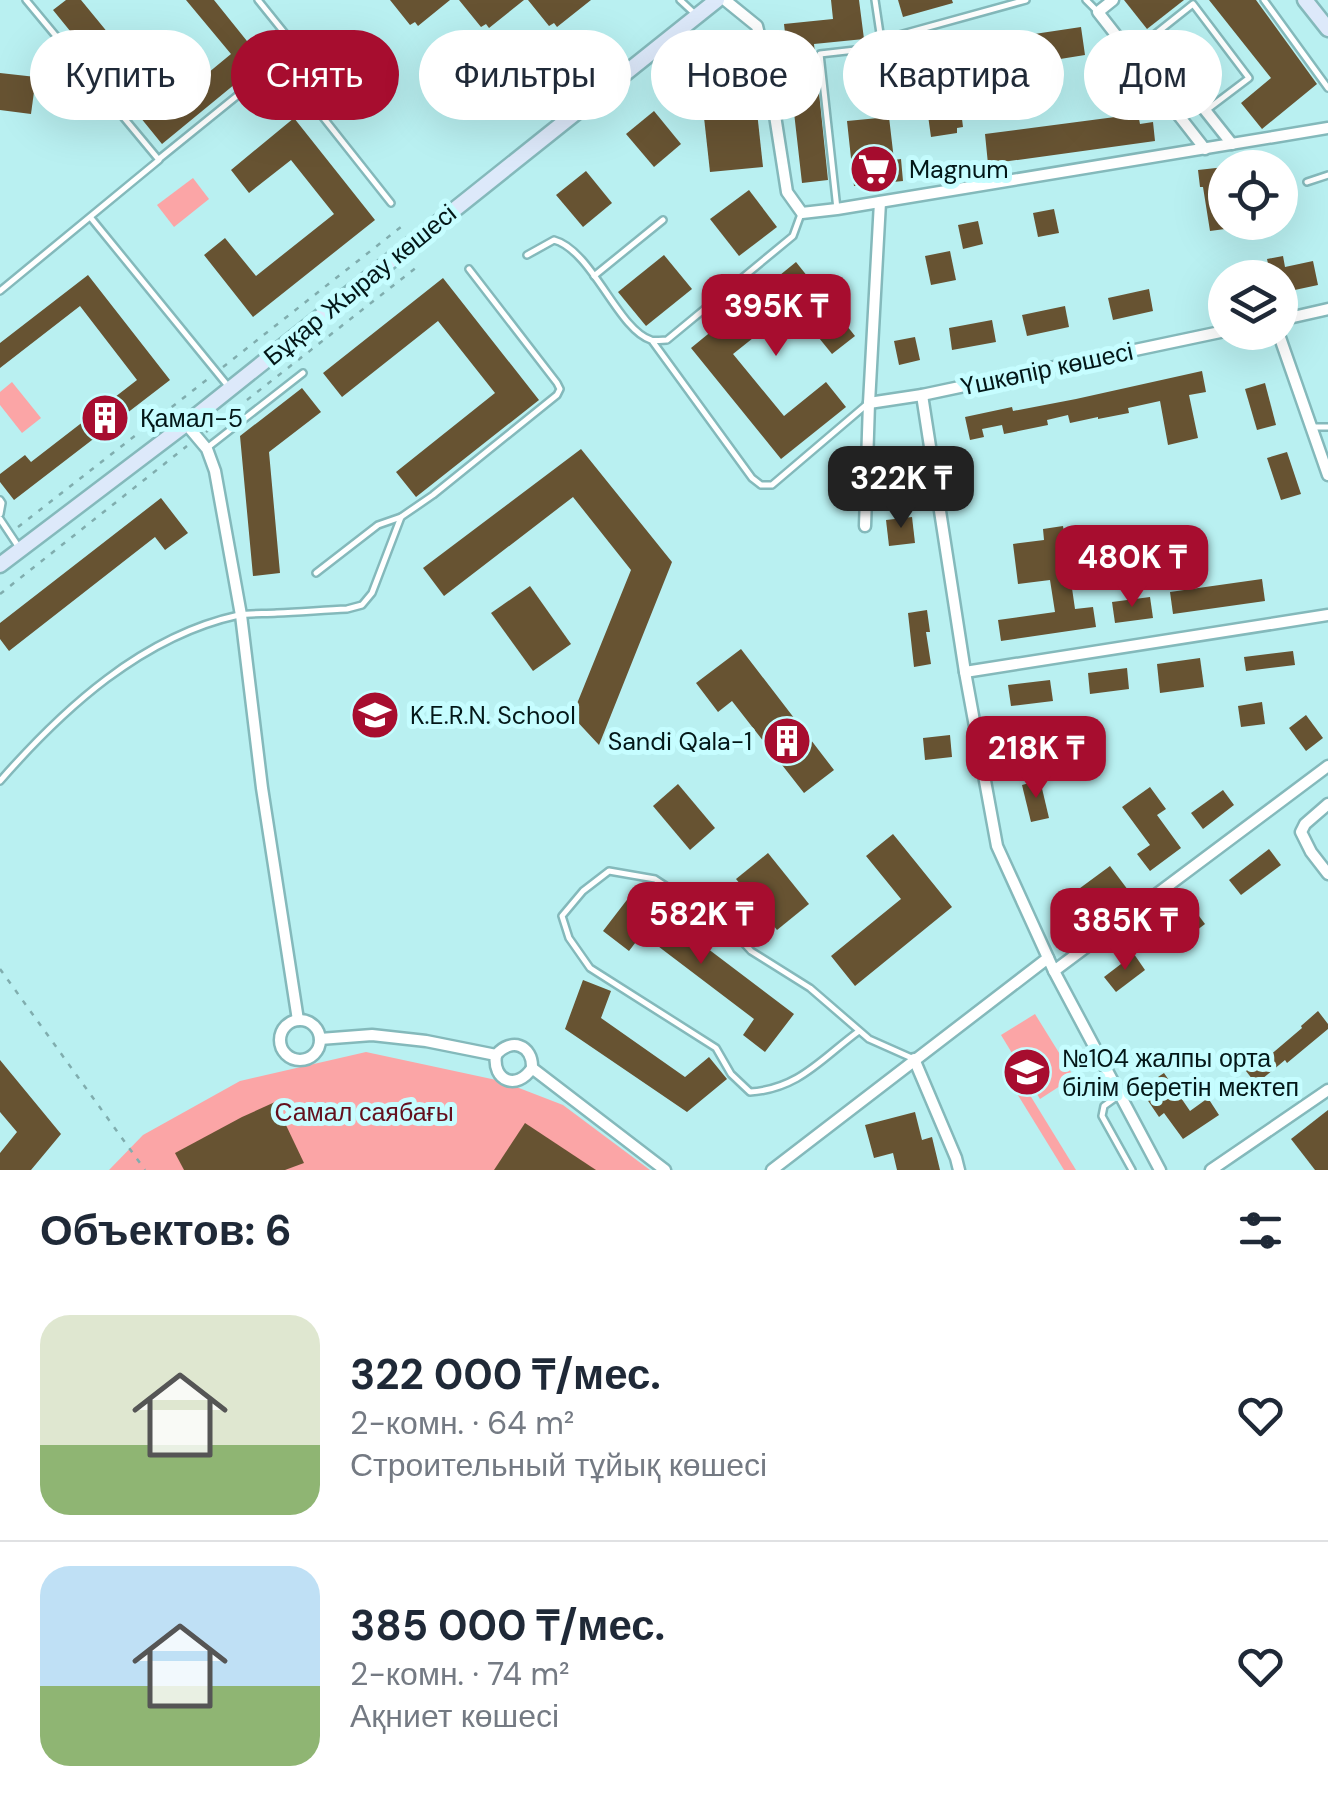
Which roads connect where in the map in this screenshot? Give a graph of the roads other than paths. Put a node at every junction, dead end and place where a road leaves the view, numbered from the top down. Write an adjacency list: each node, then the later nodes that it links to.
1 (26, 0): 29 (lane)
2 (258, 0): 14 (lane)
3 (680, 0): 12 (lane)
4 (721, 0): 12 (street, Бұқар Жырау көшесі); 35 (street)
5 (875, 0): 15 (lane)
6 (1026, 0): 16 (lane)
7 (1086, 0): 11 (lane)
8 (1112, 0): 11 (street)
9 (1264, 0): 21 (lane)
10 (1305, 0): 13 (street)
11 (1098, 12): 28 (street)
12 (697, 16): 48 (street, Бұқар Жырау көшесі)
13 (1328, 28)
14 (282, 30)
15 (880, 30)
16 (917, 30)
17 (1160, 30): 18 (lane)
18 (1213, 30)
19 (1222, 42): 22 (lane)
20 (843, 51): 34 (lane)
21 (1328, 88)
22 (1222, 98)
23 (231, 102): 29 (lane)
24 (325, 120): 33 (lane)
25 (1213, 120): 27 (street)
26 (1328, 128): 27 (street)
27 (1232, 144): 28 (street)
28 (1205, 148): 32 (street)
29 (159, 160): 36 (lane)
30 (1328, 175): 31 (lane)
31 (1308, 182)
32 (880, 202): 34 (street); 50 (street)
33 (391, 203)
34 (837, 209): 35 (street)
35 (802, 213): 45 (lane)
36 (91, 218): 41 (lane); 48 (lane)
37 (663, 220): 40 (lane)
38 (528, 255): 40 (lane)
39 (469, 269): 58 (lane)
40 (594, 276): 45 (lane)
41 (0, 291)
42 (1328, 310): 43 (street)
43 (1298, 316)
44 (1208, 335): 49 (street, Үшкөпір көшесі)
45 (652, 341): 50 (lane)
46 (1284, 350): 53 (street)
47 (303, 373): 54 (lane)
48 (230, 388): 51 (street, Бұқар Жырау көшесі)
49 (922, 395): 50 (street, Үшкөпір көшесі); 65 (street)
50 (868, 403): 59 (street)
51 (186, 424): 54 (street); 60 (street, Бұқар Жырау көшесі)
52 (1328, 427): 53 (lane)
53 (1311, 428): 55 (street)
54 (207, 449): 63 (street)
55 (1328, 476)
56 (0, 500): 57 (lane)
57 (0, 516): 60 (lane)
58 (401, 517): 62 (lane); 63 (lane)
59 (865, 526)
60 (20, 550): 61 (street, Бұқар Жырау көшесі)
61 (0, 566)
62 (316, 573)
63 (241, 615): 67 (lane); 72 (street)
64 (1328, 615): 65 (street)
65 (964, 672): 70 (street)
66 (1328, 766): 71 (street)
67 (0, 781)
68 (1328, 804): 69 (street)
69 (1328, 874)
70 (1048, 958): 71 (street); 76 (street)
71 (1054, 971): 79 (street)
72 (298, 1020): 74 (street); 74 (street)
73 (859, 1031): 73 (lane); 76 (lane)
74 (320, 1039): 75 (street)
75 (496, 1055): 77 (street); 77 (street)
76 (914, 1059): 81 (street); 82 (street)
77 (532, 1068): 80 (street)
78 (1328, 1090): 85 (street)
79 (1120, 1094): 83 (lane); 84 (street)
80 (665, 1170)
81 (772, 1170)
82 (959, 1170)
83 (1132, 1170)
84 (1160, 1170)
85 (1211, 1170)

